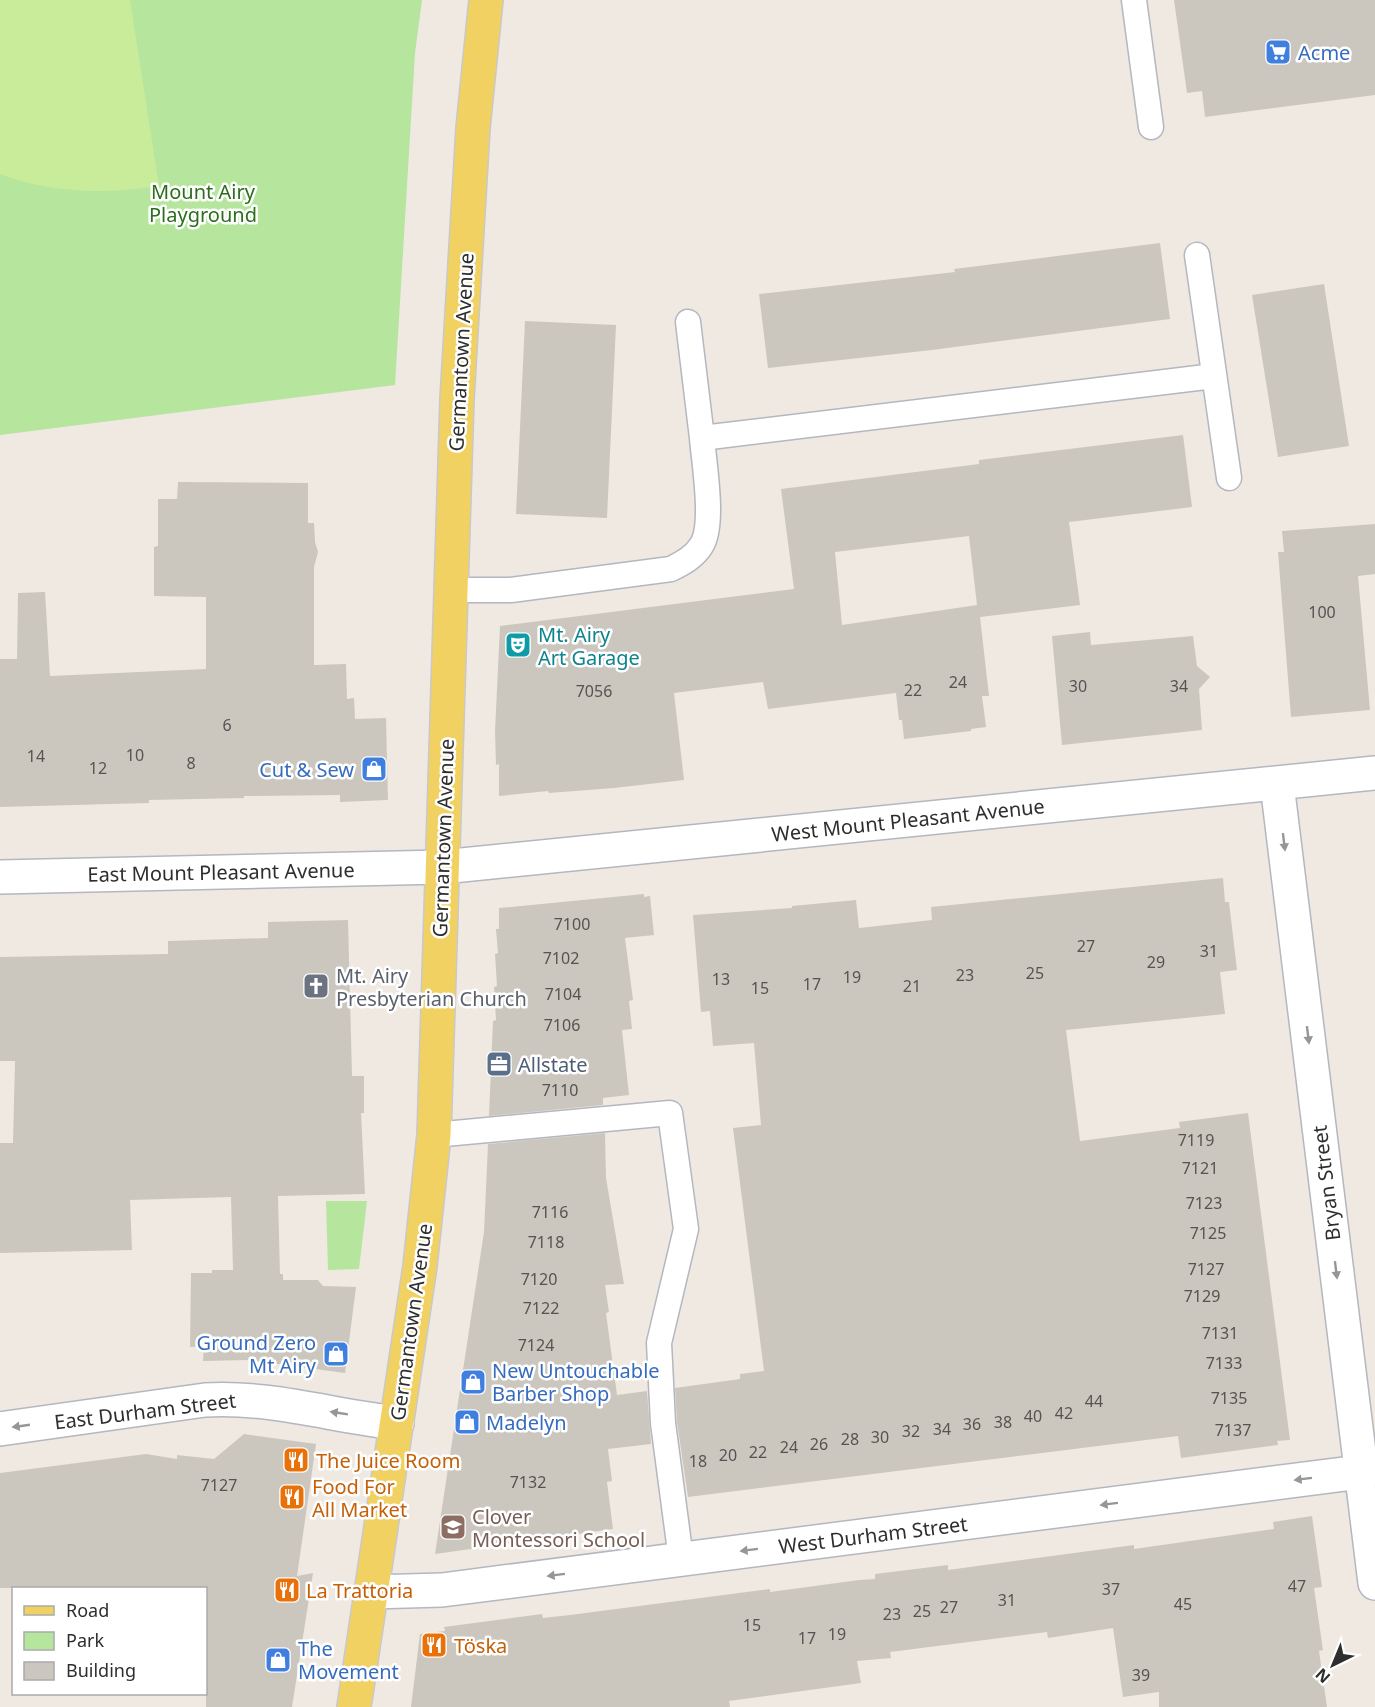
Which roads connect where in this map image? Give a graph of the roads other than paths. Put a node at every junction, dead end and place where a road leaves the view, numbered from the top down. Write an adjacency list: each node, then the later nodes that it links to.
1 (486, 0): 9 (main road, Germantown Avenue)
2 (1134, 0): 3 (lane)
3 (1151, 127)
4 (1197, 255): 6 (lane)
5 (688, 322): 7 (lane)
6 (1214, 376): 7 (lane); 8 (lane)
7 (702, 438): 9 (lane)
8 (1229, 478)
9 (451, 590): 12 (main road, Germantown Avenue)
10 (1375, 773): 11 (street, West Mount Pleasant Avenue)
11 (1277, 783): 12 (street, West Mount Pleasant Avenue); 17 (street, Bryan Street, one-way to 17)
12 (442, 867): 13 (street, East Mount Pleasant Avenue); 14 (main road, Germantown Avenue)
13 (0, 877)
14 (434, 1135): 15 (main road, Germantown Avenue); 18 (lane)
15 (397, 1423): 16 (street, East Durham Street, one-way to 16); 20 (main road, Germantown Avenue)
16 (0, 1429)
17 (1368, 1471): 18 (street, West Durham Street, one-way to 18); 19 (street, Bryan Street)
18 (681, 1559): 20 (street, West Durham Street, one-way to 20)
19 (1375, 1583)
20 (371, 1592): 21 (main road, Germantown Avenue)
21 (354, 1707)

